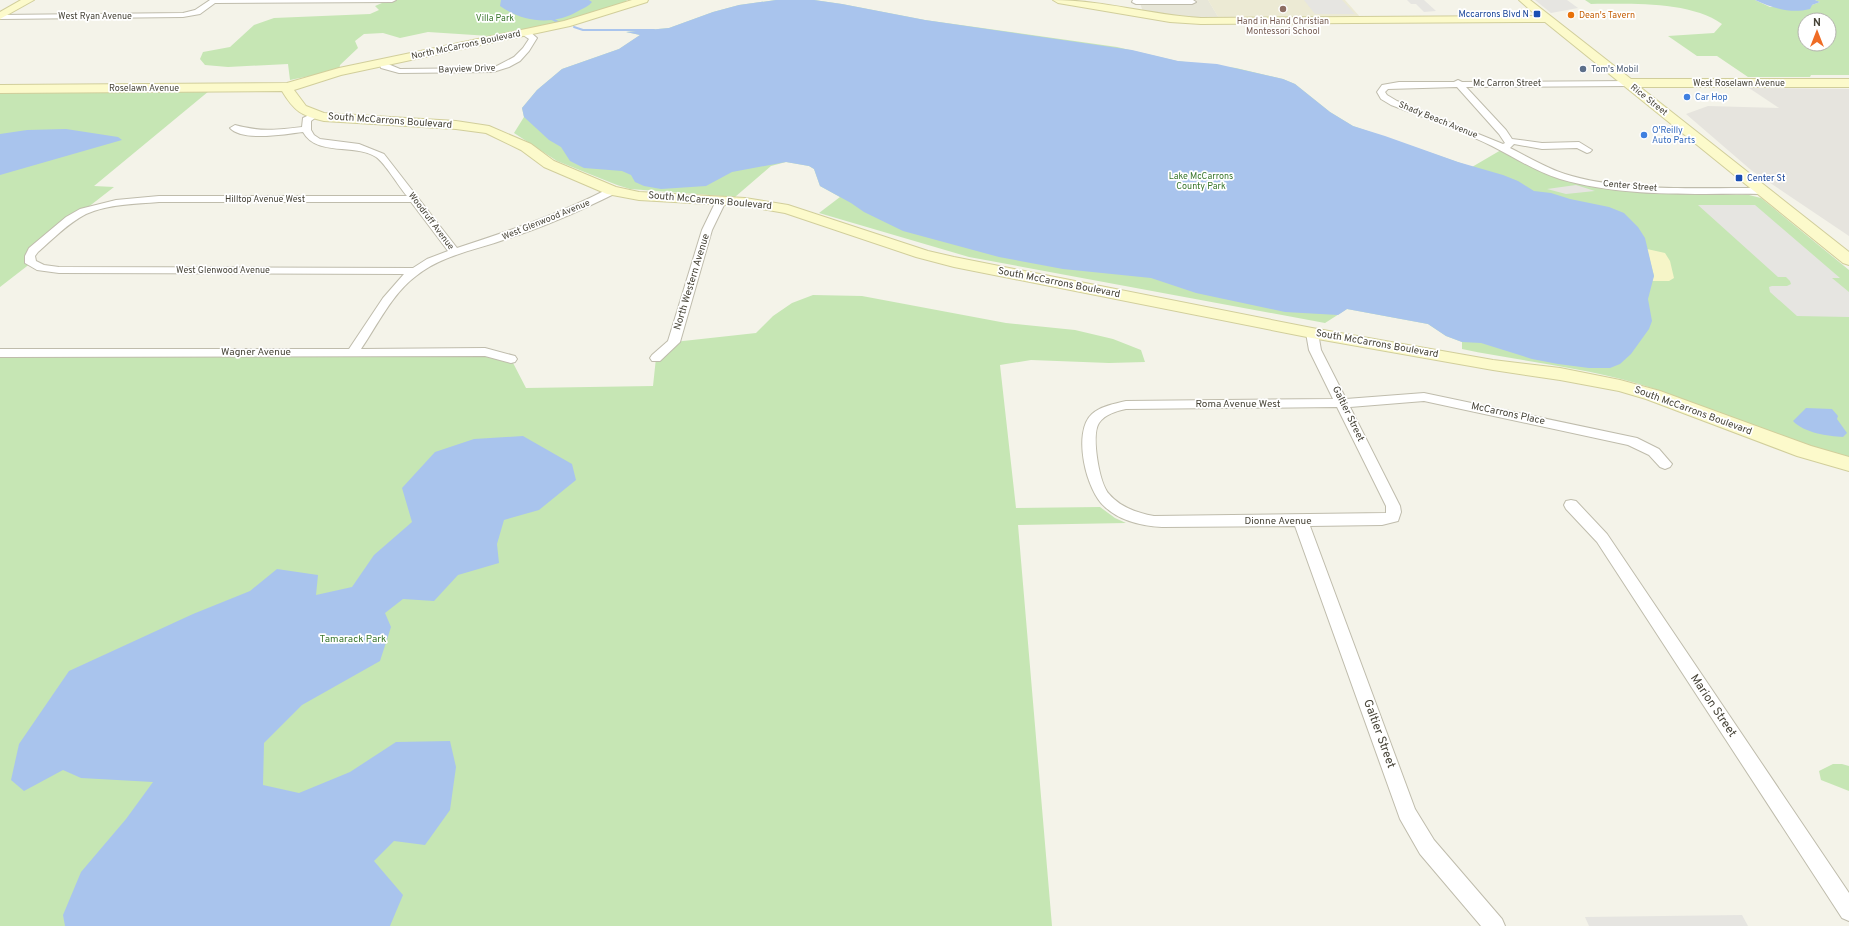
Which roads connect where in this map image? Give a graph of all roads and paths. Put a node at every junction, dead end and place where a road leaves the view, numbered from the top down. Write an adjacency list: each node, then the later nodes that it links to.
1 (29, 0): 10 (street)
2 (214, 0): 3 (street); 10 (street, West Ryan Avenue)
3 (392, 0)
4 (643, 0): 12 (street, North McCarrons Boulevard)
5 (1058, 0): 9 (street)
6 (1524, 0): 11 (street, Rice Street)
7 (1136, 1): 8 (street); 9 (street)
8 (1192, 2)
9 (1141, 15): 11 (street)
10 (0, 16)
11 (1548, 19): 15 (street, Rice Street)
12 (526, 33): 13 (street, North McCarrons Boulevard); 13 (street, Bayview Drive)
13 (383, 63): 17 (street, North McCarrons Boulevard)
14 (1458, 83): 15 (street, Mc Carron Street); 18 (street, Mc Carron Street); 24 (street)
15 (1629, 83): 16 (street, West Roselawn Avenue); 26 (street, Rice Street)
16 (1849, 83)
17 (288, 87): 19 (street, Roselawn Avenue); 20 (street, South McCarrons Boulevard)
18 (1385, 87): 24 (street, Shady Beach Avenue)
19 (0, 89)
20 (315, 115): 22 (street); 25 (street, South McCarrons Boulevard)
21 (235, 128): 22 (street)
22 (305, 129): 27 (street, Woodruff Avenue)
23 (1571, 140): 24 (street)
24 (1506, 145): 26 (street, Center Street)
25 (612, 191): 28 (street, South McCarrons Boulevard); 29 (street, West Glenwood Avenue)
26 (1762, 191): 30 (street, Rice Street)
27 (414, 199): 29 (street, Woodruff Avenue); 31 (street, Hilltop Avenue West)
28 (721, 201): 33 (street, South McCarrons Boulevard); 37 (street, North Western Avenue)
29 (455, 252): 32 (street, Woodruff Avenue)
30 (1849, 260)
31 (31, 263): 32 (street, West Glenwood Avenue)
32 (416, 271): 34 (street, Woodruff Avenue)
33 (1312, 332): 38 (street, Galtier Street); 40 (street, South McCarrons Boulevard)
34 (353, 352): 35 (street, Wagner Avenue); 36 (street, Wagner Avenue)
35 (0, 353)
36 (511, 358)
37 (656, 358)
38 (1342, 403): 39 (street, McCarrons Place); 42 (street, Galtier Street); 44 (street, Roma Avenue West)
39 (1665, 464)
40 (1849, 464)
41 (1570, 505): 45 (street, Marion Street)
42 (1393, 517): 43 (street, Dionne Avenue)
43 (1301, 521): 44 (street, Dionne Avenue); 46 (street, Galtier Street)
44 (1162, 522)
45 (1849, 911)
46 (1494, 926)

